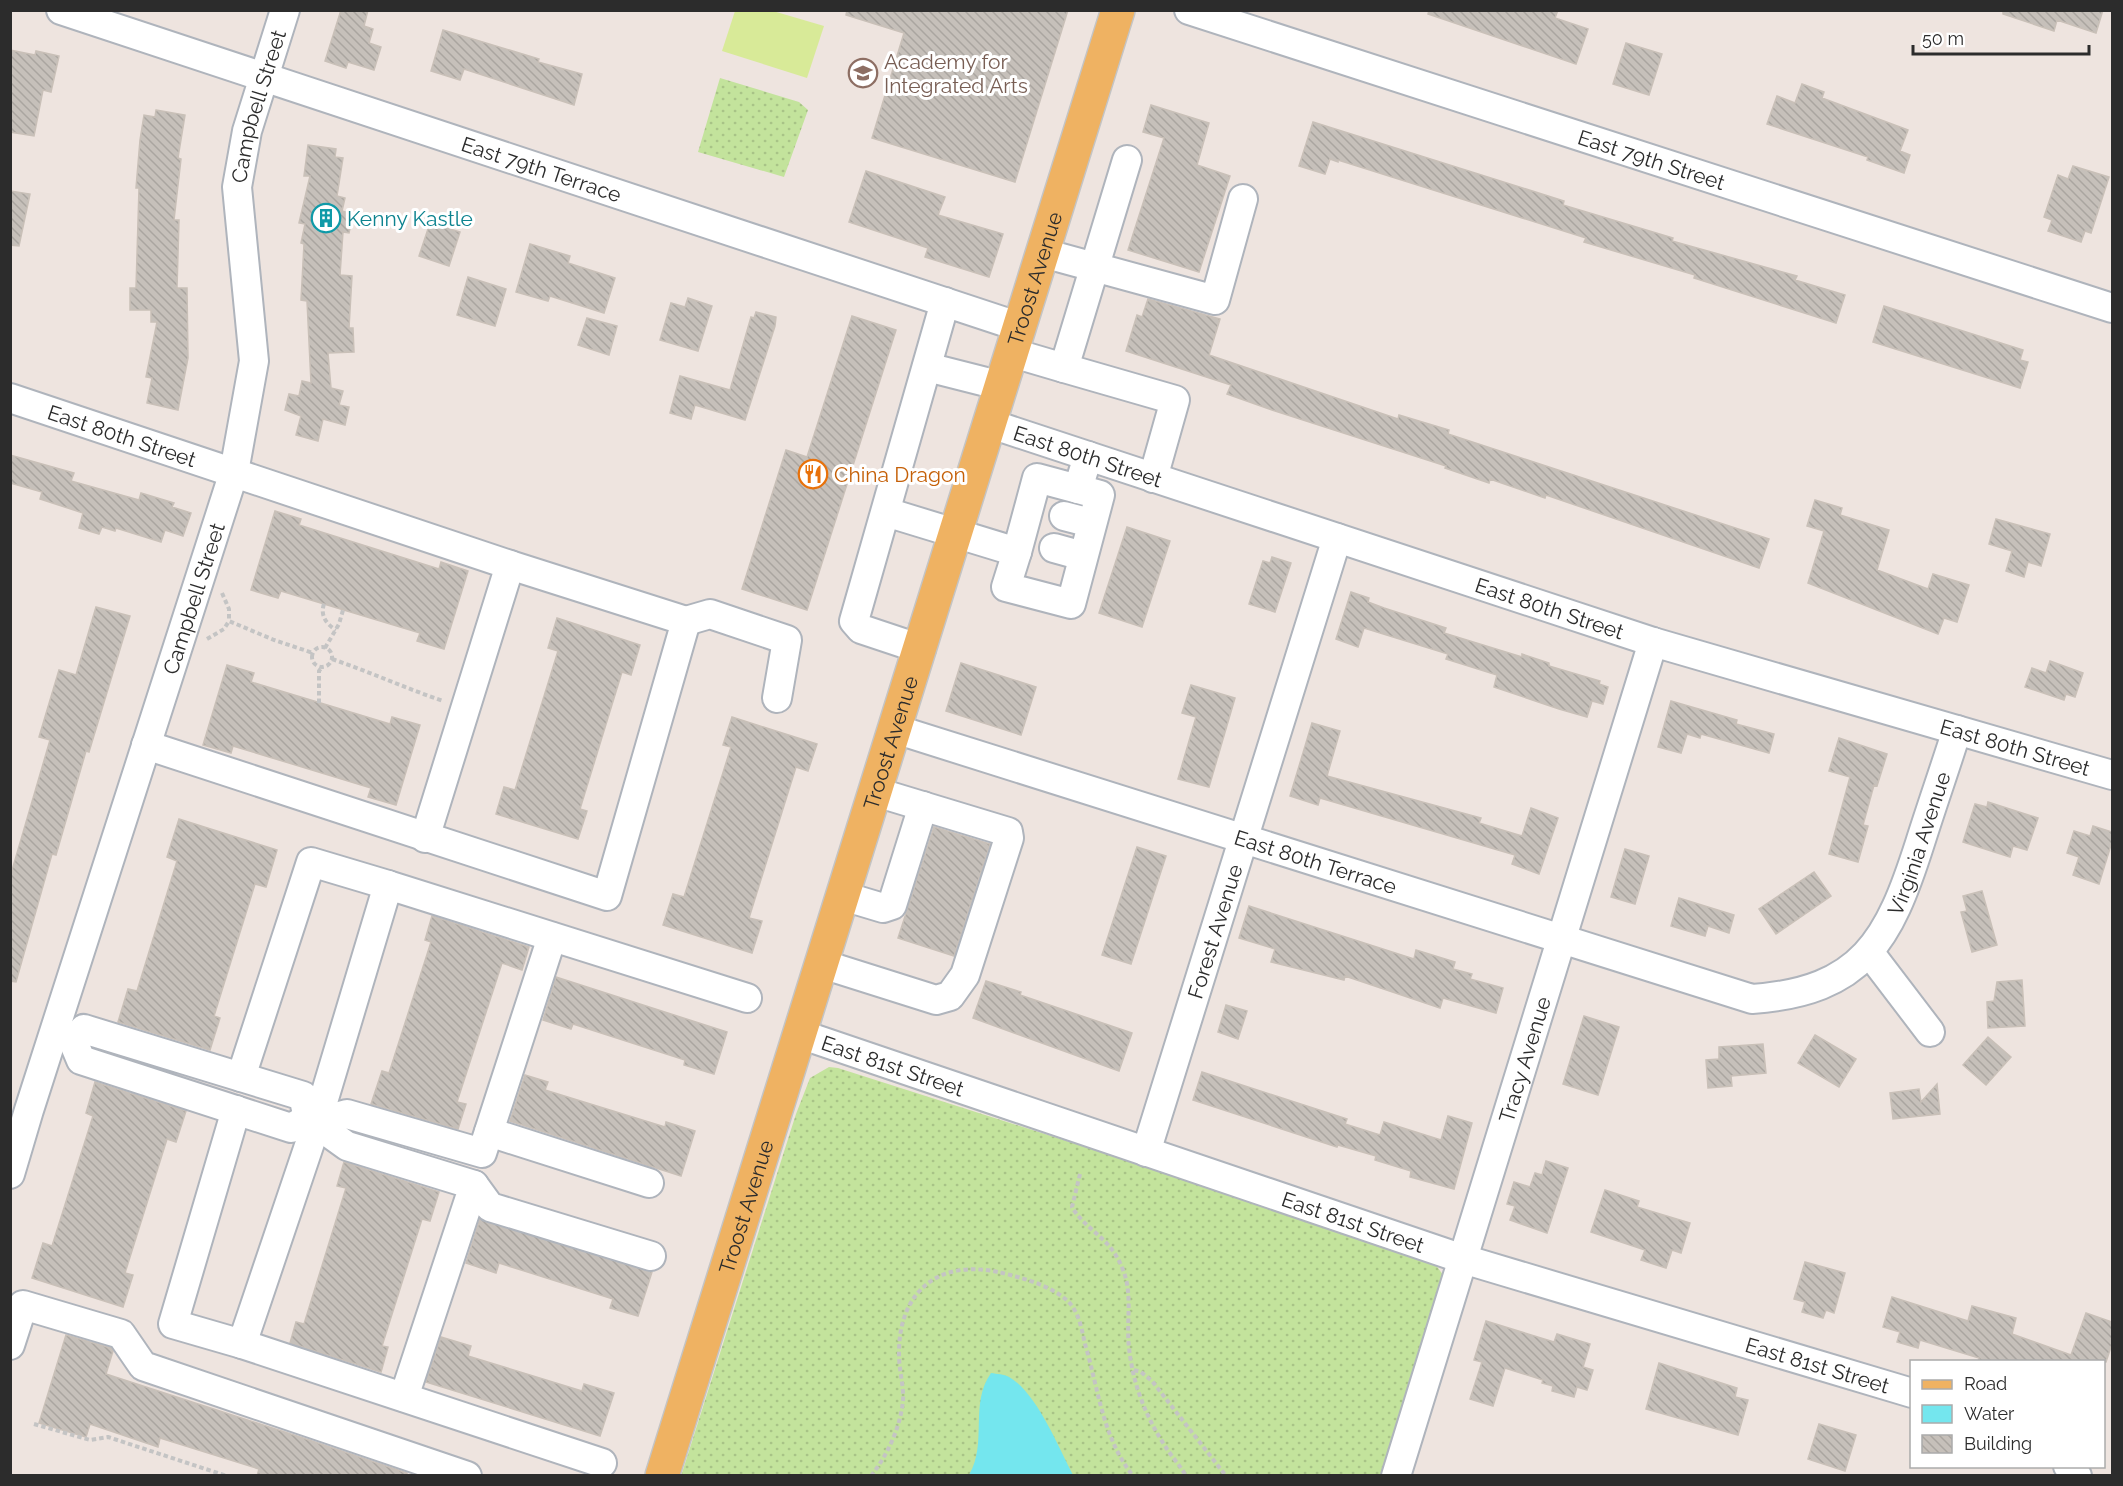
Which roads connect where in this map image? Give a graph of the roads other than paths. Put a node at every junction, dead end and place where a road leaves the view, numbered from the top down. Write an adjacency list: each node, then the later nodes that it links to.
1 (61, 10): 5 (street, East 79th Terrace)
2 (285, 10): 5 (street, Campbell Street)
3 (1118, 10): 8 (main road, Troost Avenue)
4 (1190, 10): 11 (street, East 79th Street)
5 (265, 78): 10 (street, East 79th Terrace); 19 (street, Campbell Street)
6 (1127, 160): 9 (street)
7 (1243, 199): 9 (street)
8 (1043, 253): 9 (street); 12 (main road, Troost Avenue)
9 (1094, 268): 14 (street)
10 (945, 302): 12 (street, East 79th Terrace); 13 (street)
11 (2112, 308)
12 (1016, 340): 14 (street, East 79th Terrace); 15 (main road, Troost Avenue)
13 (927, 367): 15 (street); 22 (street)
14 (1064, 368): 20 (street, East 79th Terrace)
15 (1002, 386): 17 (main road, Troost Avenue)
16 (10, 398): 19 (street, East 80th Street)
17 (991, 424): 18 (street, East 80th Street); 25 (main road, Troost Avenue)
18 (1088, 456): 20 (street, East 80th Street); 21 (street)
19 (234, 472): 29 (street, East 80th Street); 36 (street, Campbell Street)
20 (1153, 478): 26 (street, East 80th Street)
21 (1077, 489): 23 (street); 24 (street)
22 (886, 512): 25 (street); 32 (street)
23 (1044, 512): 24 (street); 27 (street)
24 (1091, 523): 28 (street)
25 (956, 534): 27 (street); 32 (main road, Troost Avenue)
26 (1337, 538): 31 (street, East 80th Street); 41 (street, Forest Avenue)
27 (1030, 545): 28 (street); 28 (street)
28 (1083, 556)
29 (510, 565): 30 (street, East 80th Street); 40 (street)
30 (686, 621): 33 (street); 40 (street)
31 (1653, 642): 35 (street, East 80th Street); 45 (street, Tracy Avenue)
32 (921, 649): 34 (main road, Troost Avenue)
33 (777, 698)
34 (895, 729): 38 (main road, Troost Avenue); 41 (street, East 80th Terrace)
35 (1957, 730): 37 (street, East 80th Street); 46 (street, Virginia Avenue)
36 (146, 745): 40 (street); 52 (street, Campbell Street)
37 (2112, 776)
38 (876, 792): 39 (street); 43 (main road, Troost Avenue)
39 (923, 806): 43 (street); 47 (street)
40 (425, 838)
41 (1244, 840): 45 (street, East 80th Terrace); 58 (street, Forest Avenue)
42 (388, 885): 44 (street); 53 (street); 56 (street)
43 (843, 896): 47 (main road, Troost Avenue)
44 (552, 937): 49 (street); 57 (street)
45 (1561, 941): 48 (street, East 80th Terrace); 63 (street, Tracy Avenue)
46 (1869, 952): 48 (street, Virginia Avenue); 50 (street)
47 (822, 964): 51 (main road, Troost Avenue)
48 (1736, 994)
49 (747, 998)
50 (1930, 1032)
51 (800, 1034): 58 (street, East 81st Street); 71 (main road, Troost Avenue)
52 (62, 1040): 53 (street); 54 (street, Campbell Street); 55 (street)
53 (241, 1077): 56 (street)
54 (20, 1107): 59 (street, Campbell Street)
55 (236, 1110): 56 (street); 65 (street)
56 (312, 1120): 57 (street); 61 (street); 65 (street)
57 (489, 1132): 60 (street)
58 (1146, 1152): 63 (street, East 81st Street)
59 (10, 1174)
60 (649, 1183)
61 (474, 1185): 62 (street); 68 (street)
62 (651, 1256)
63 (1463, 1260): 67 (street, East 81st Street); 72 (street, Tracy Avenue)
64 (17, 1304): 66 (street); 70 (street)
65 (242, 1344): 68 (street)
66 (10, 1345)
67 (1910, 1393)
68 (404, 1398): 69 (street)
69 (602, 1463)
70 (467, 1476)
71 (662, 1476)
72 (1396, 1476)

